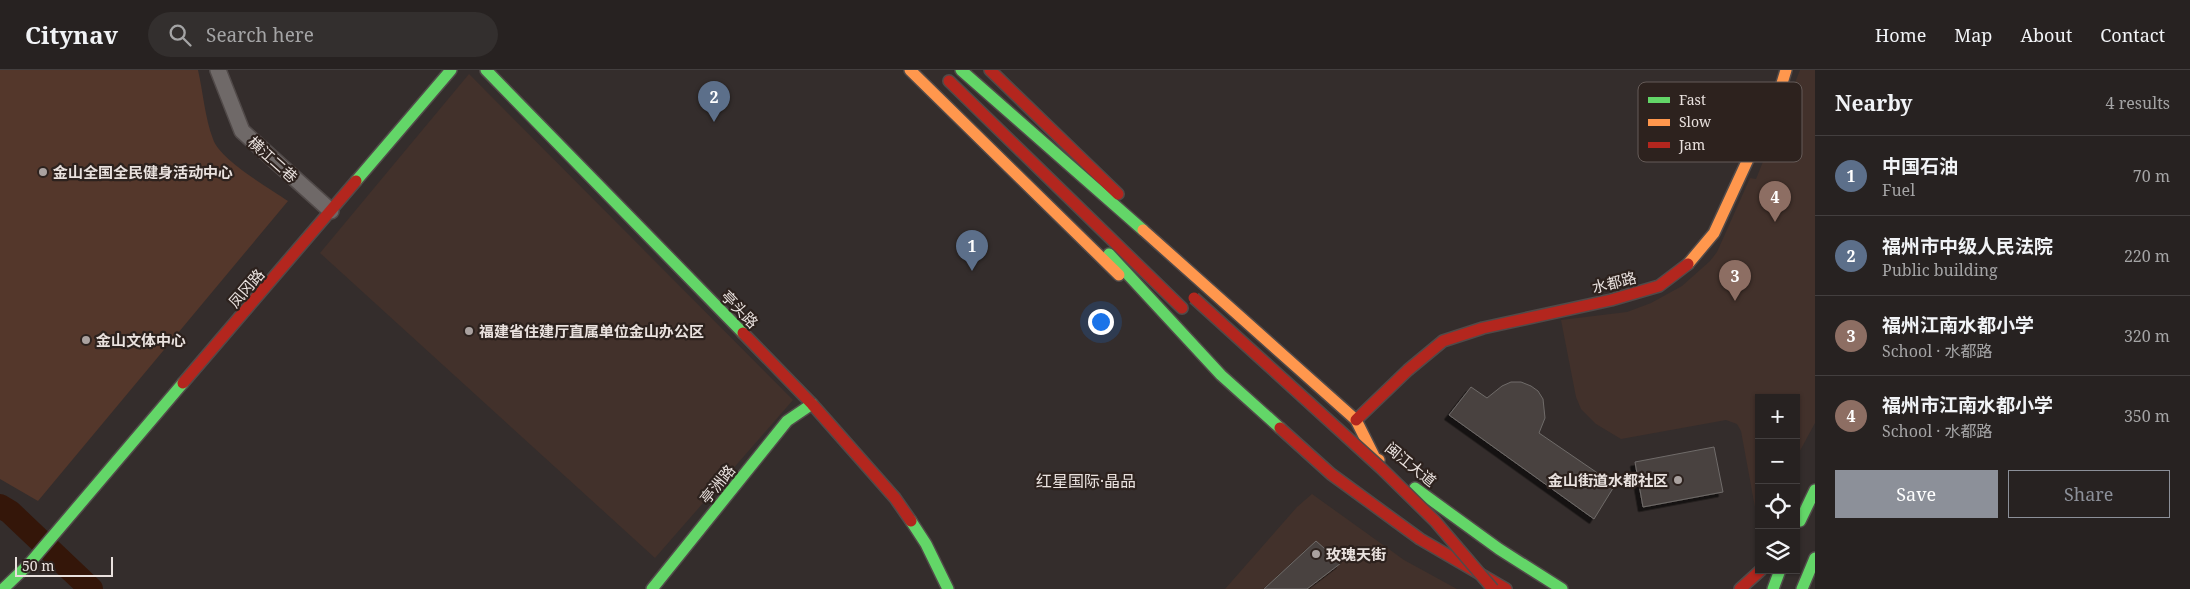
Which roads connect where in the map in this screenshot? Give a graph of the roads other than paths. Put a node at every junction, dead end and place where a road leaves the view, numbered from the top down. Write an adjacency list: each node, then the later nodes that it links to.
1 (218, 70): 12 (street, 横江二巷)
2 (451, 70): 12 (main road, 凤冈路)
3 (486, 70): 18 (main road, 亭头路)
4 (910, 70): 17 (main road)
5 (938, 70): 9 (main road)
6 (961, 70): 13 (main road); 16 (main road)
7 (990, 70): 16 (main road)
8 (1786, 70): 10 (main road, 水都路)
9 (949, 81): 15 (main road); 17 (main road)
10 (1782, 82)
11 (1747, 162): 19 (main road, 水都路)
12 (331, 211): 29 (main road, 凤冈路)
13 (1116, 222)
14 (1190, 294): 32 (main road, bridge)
15 (1186, 312)
16 (1265, 337): 19 (main road, 闽江大道)
17 (1221, 375): 33 (main road)
18 (812, 404): 30 (main road, 亭洲路); 31 (main road, 亭头路)
19 (1356, 420): 34 (main road, 闽江大道)
20 (1815, 485): 23 (main road)
21 (1815, 490): 24 (main road)
22 (1394, 505): 28 (main road)
23 (1800, 520)
24 (1800, 521)
25 (1815, 558): 37 (main road)
26 (1757, 574): 35 (main road)
27 (1779, 574): 36 (main road)
28 (1458, 575)
29 (3, 589)
30 (652, 589)
31 (948, 589)
32 (1493, 589)
33 (1506, 589)
34 (1562, 589)
35 (1740, 589)
36 (1773, 589)
37 (1802, 589)

